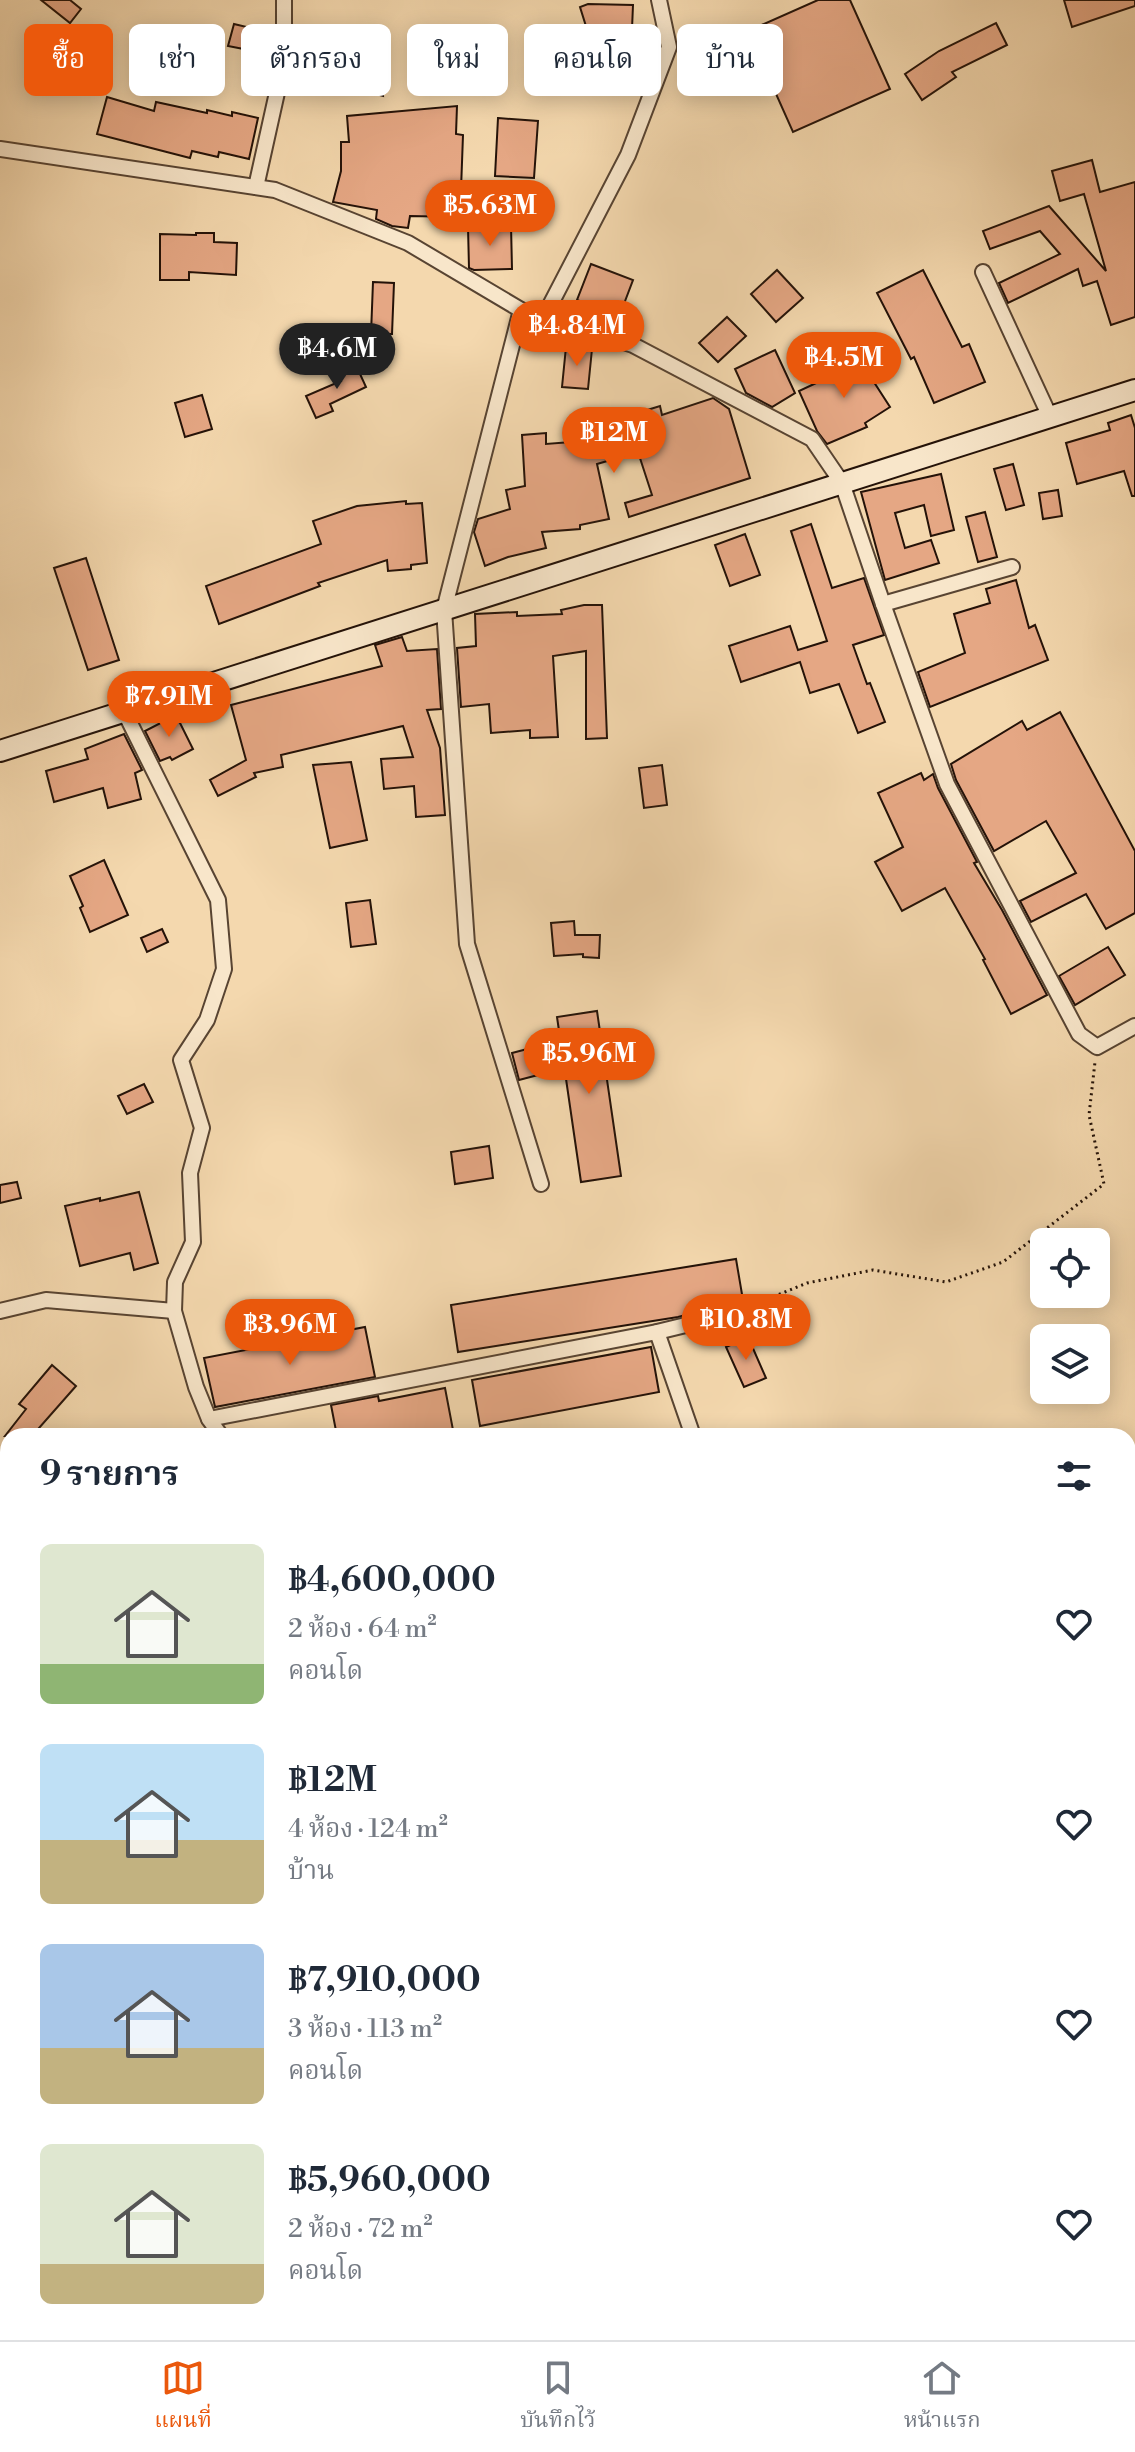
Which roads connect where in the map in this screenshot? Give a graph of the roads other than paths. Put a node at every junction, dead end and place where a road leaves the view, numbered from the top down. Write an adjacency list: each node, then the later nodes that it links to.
1 (284, 0): 4 (street)
2 (659, 0): 7 (street)
3 (0, 149): 4 (street)
4 (256, 187): 6 (street)
5 (983, 272): 9 (street)
6 (521, 310): 7 (street); 13 (street)
7 (543, 319): 10 (street)
8 (1135, 390): 9 (street)
9 (1050, 417): 10 (street)
10 (842, 483): 12 (street); 13 (street)
11 (1012, 567): 12 (street)
12 (883, 604): 16 (street)
13 (444, 610): 14 (street); 17 (street)
14 (124, 711): 15 (street); 19 (street)
15 (0, 751)
16 (1135, 1026)
17 (541, 1184)
18 (0, 1311): 19 (street)
19 (174, 1311): 22 (street)
20 (727, 1315): 21 (street)
21 (657, 1332): 22 (street); 24 (street)
22 (209, 1419): 23 (street)
23 (215, 1428)
24 (690, 1428)

